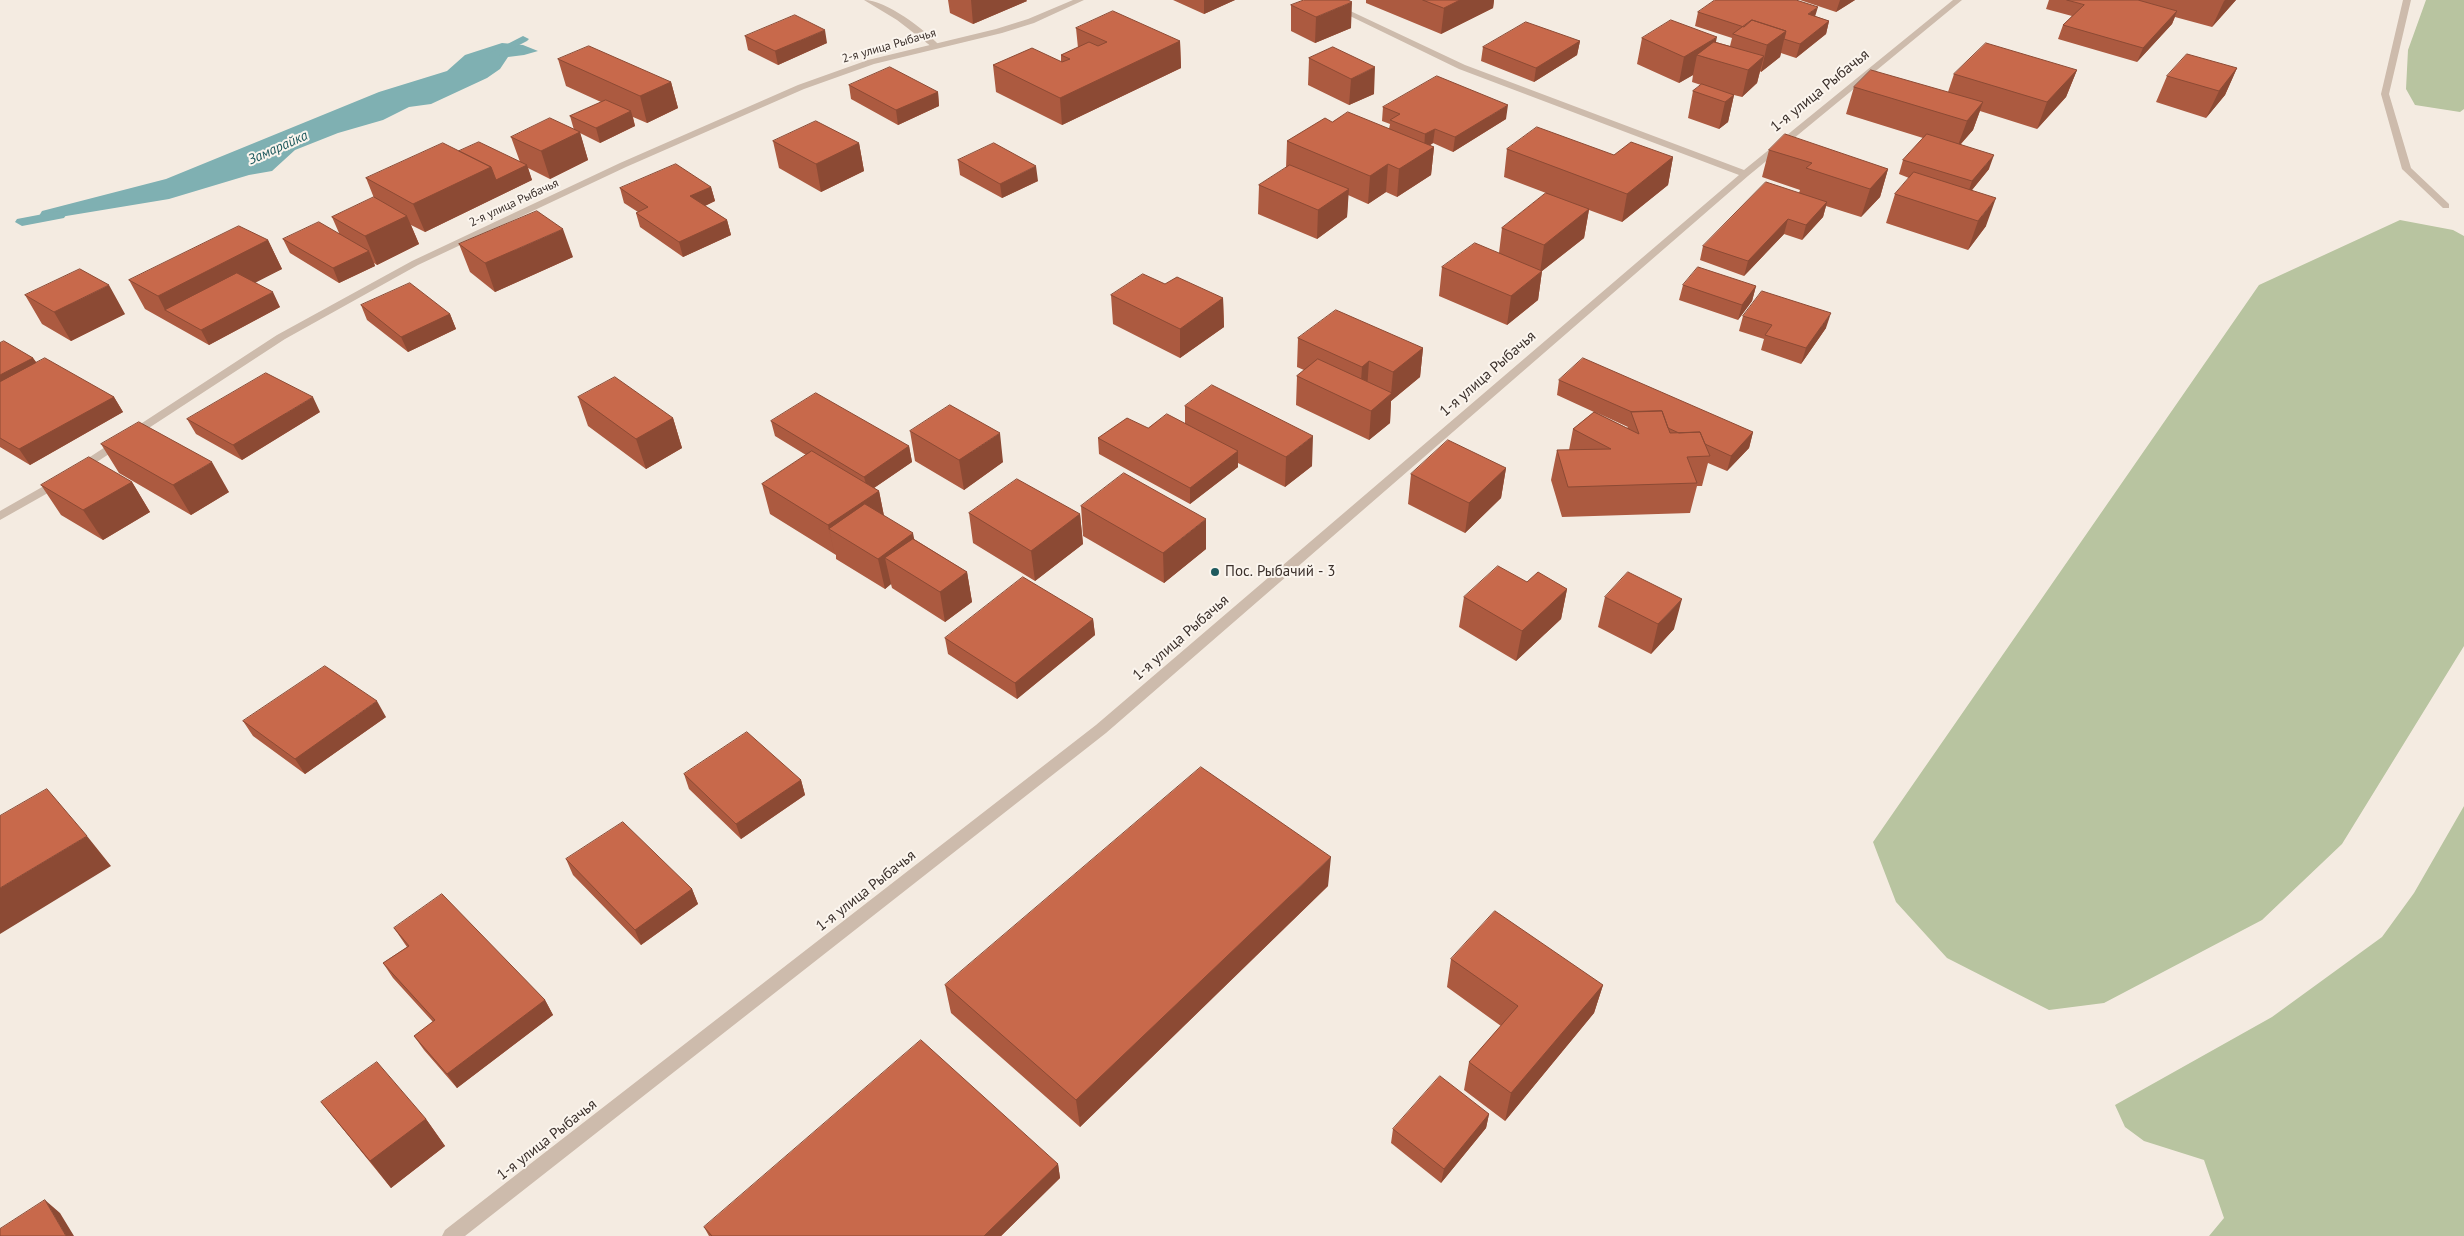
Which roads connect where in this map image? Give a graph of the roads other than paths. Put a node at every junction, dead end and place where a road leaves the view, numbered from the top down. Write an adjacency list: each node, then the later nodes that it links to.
1 (868, 0): 6 (street)
2 (1080, 0): 6 (street, 2-я улица Рыбачья)
3 (1321, 0): 7 (street)
4 (1958, 0): 7 (street, 1-я улица Рыбачья)
5 (2407, 0): 8 (street)
6 (935, 45): 9 (street, 2-я улица Рыбачья)
7 (1744, 174): 10 (street, 1-я улица Рыбачья)
8 (2446, 206)
9 (0, 516)
10 (451, 1236)

